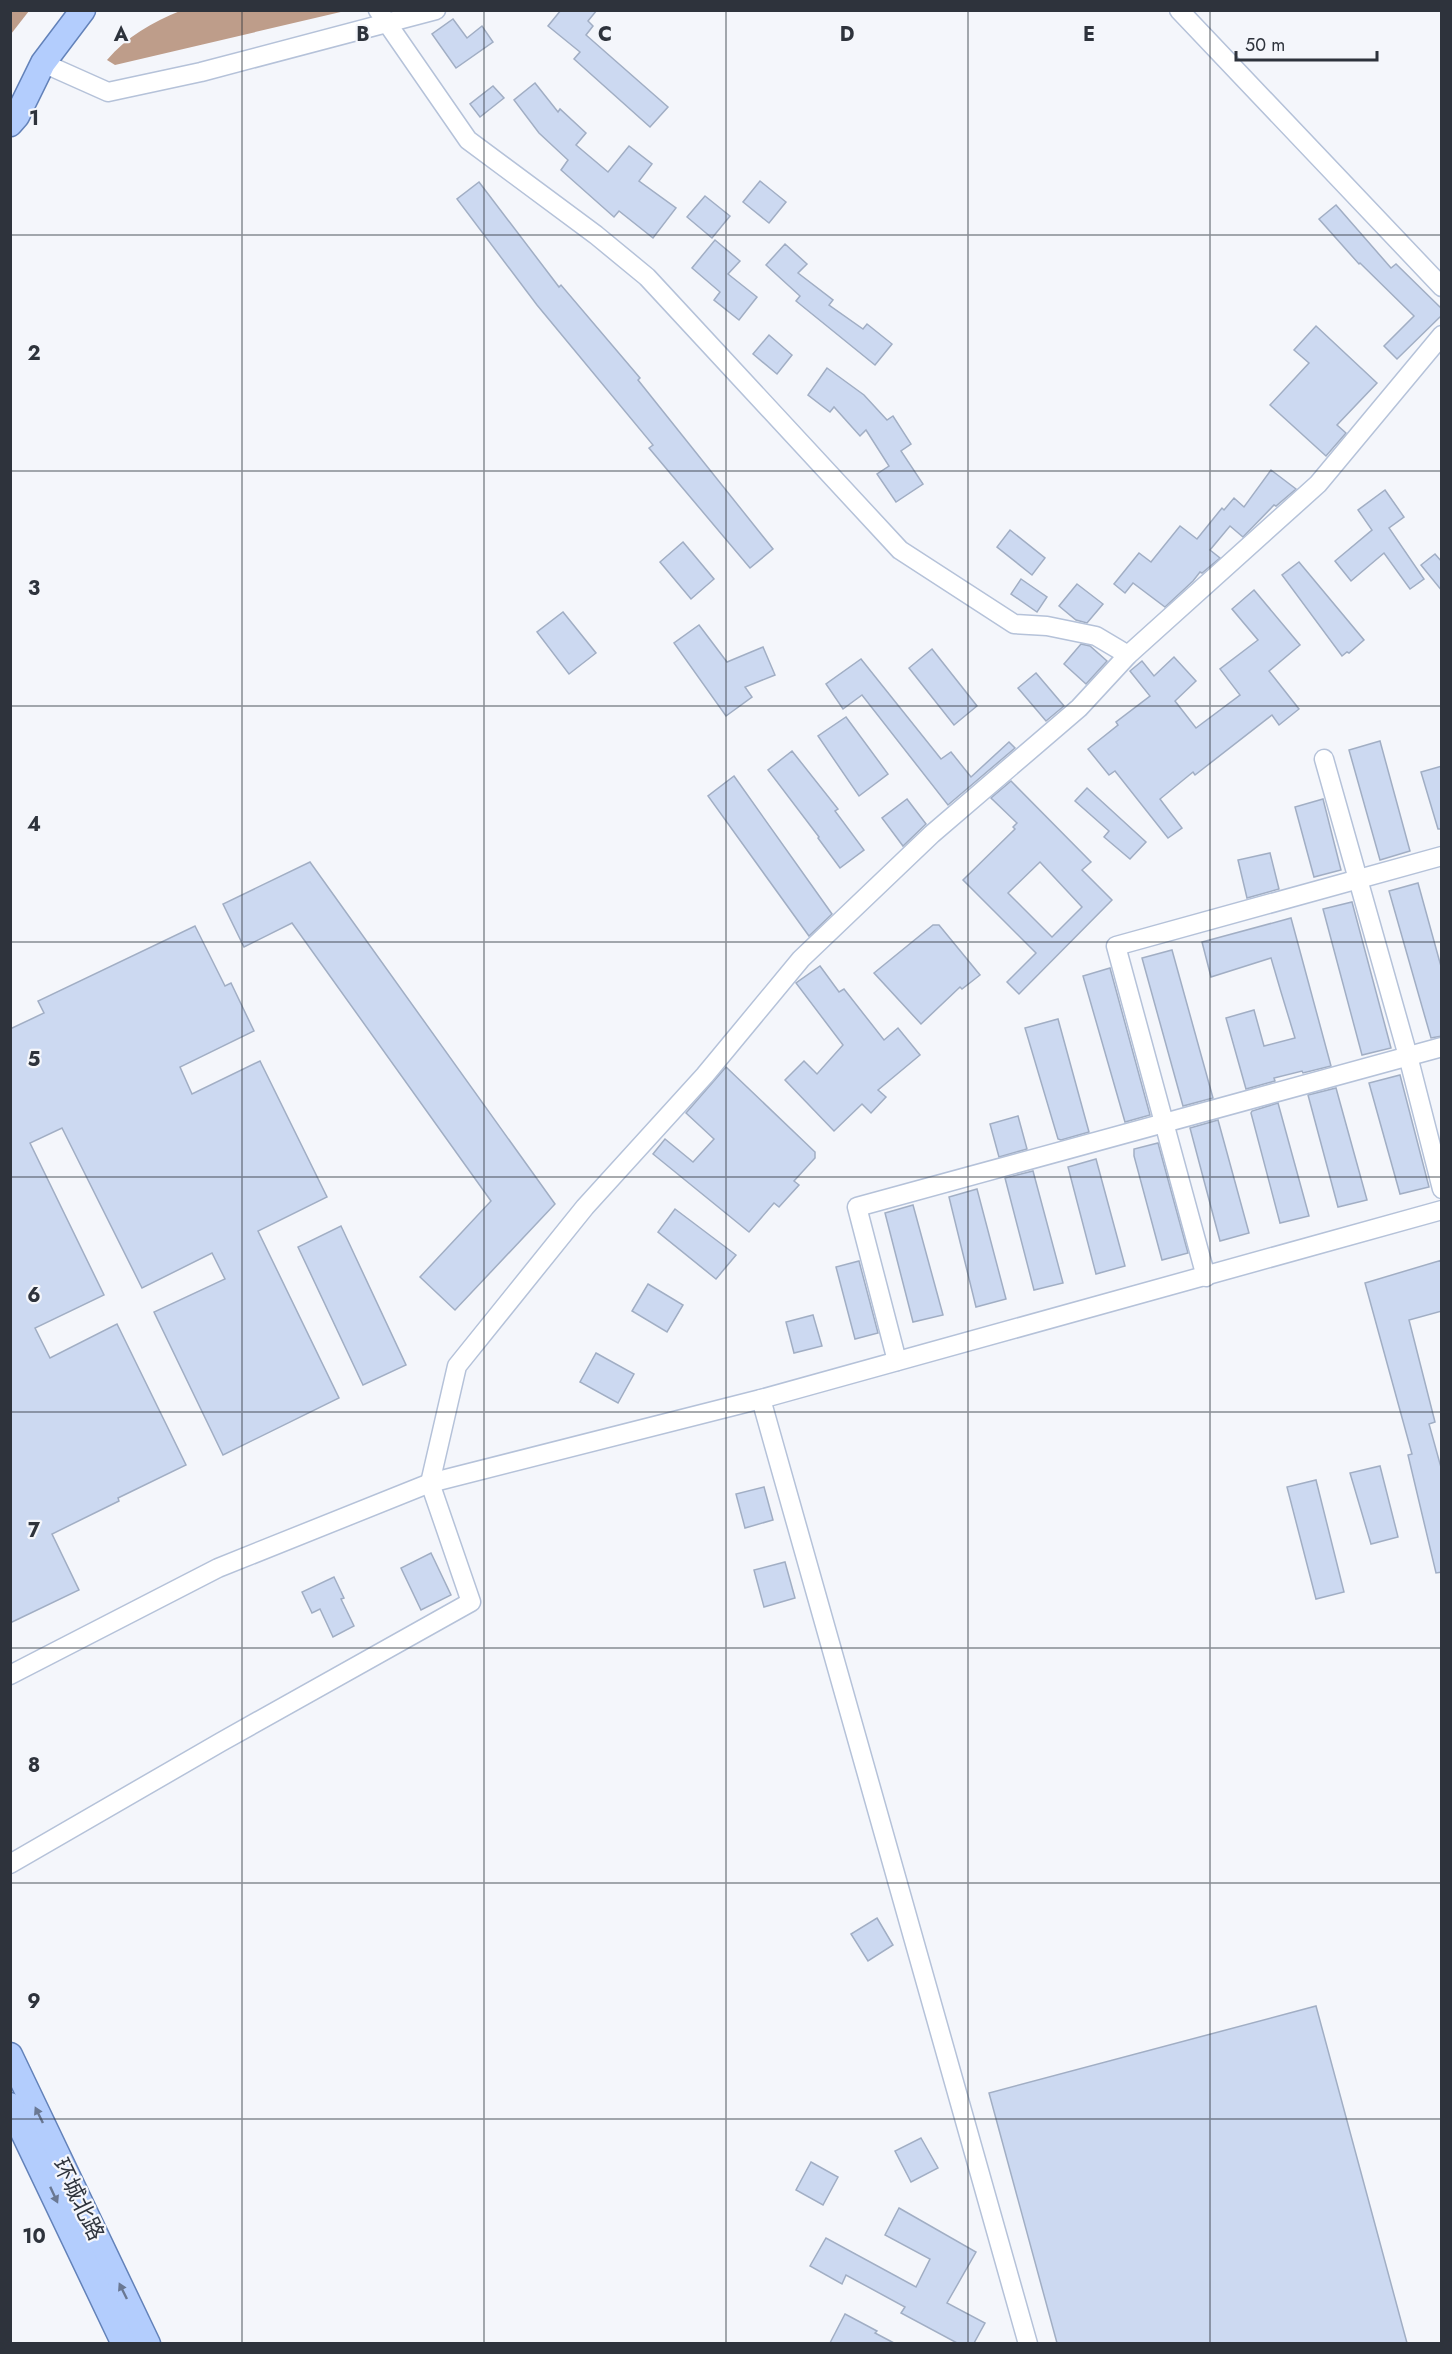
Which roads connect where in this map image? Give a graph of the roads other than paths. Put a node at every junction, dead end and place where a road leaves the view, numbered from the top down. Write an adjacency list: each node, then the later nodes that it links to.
1 (83, 10): 5 (main road)
2 (436, 10): 4 (street)
3 (1179, 10): 8 (street)
4 (382, 16): 5 (street); 10 (street)
5 (43, 63): 6 (main road); 7 (main road)
6 (10, 91)
7 (10, 124)
8 (1442, 287)
9 (1442, 335): 10 (street)
10 (1128, 655): 22 (street)
11 (1324, 759): 13 (street)
12 (1442, 856): 13 (street)
13 (1358, 879): 15 (street); 16 (street)
14 (1442, 1047): 15 (street)
15 (1408, 1056): 16 (street); 17 (street)
16 (1165, 1123): 19 (street); 20 (street)
17 (1442, 1189)
18 (1442, 1210): 19 (street)
19 (1206, 1276): 20 (street)
20 (897, 1361): 21 (street)
21 (761, 1399): 22 (street); 29 (street)
22 (430, 1483): 23 (street); 24 (street)
23 (10, 1675)
24 (10, 1864)
25 (10, 2055): 28 (main road, 环城北路, one-way to 25)
26 (10, 2104): 27 (main road, 环城北路, one-way to 27)
27 (124, 2343)
28 (148, 2343)
29 (1028, 2343)

